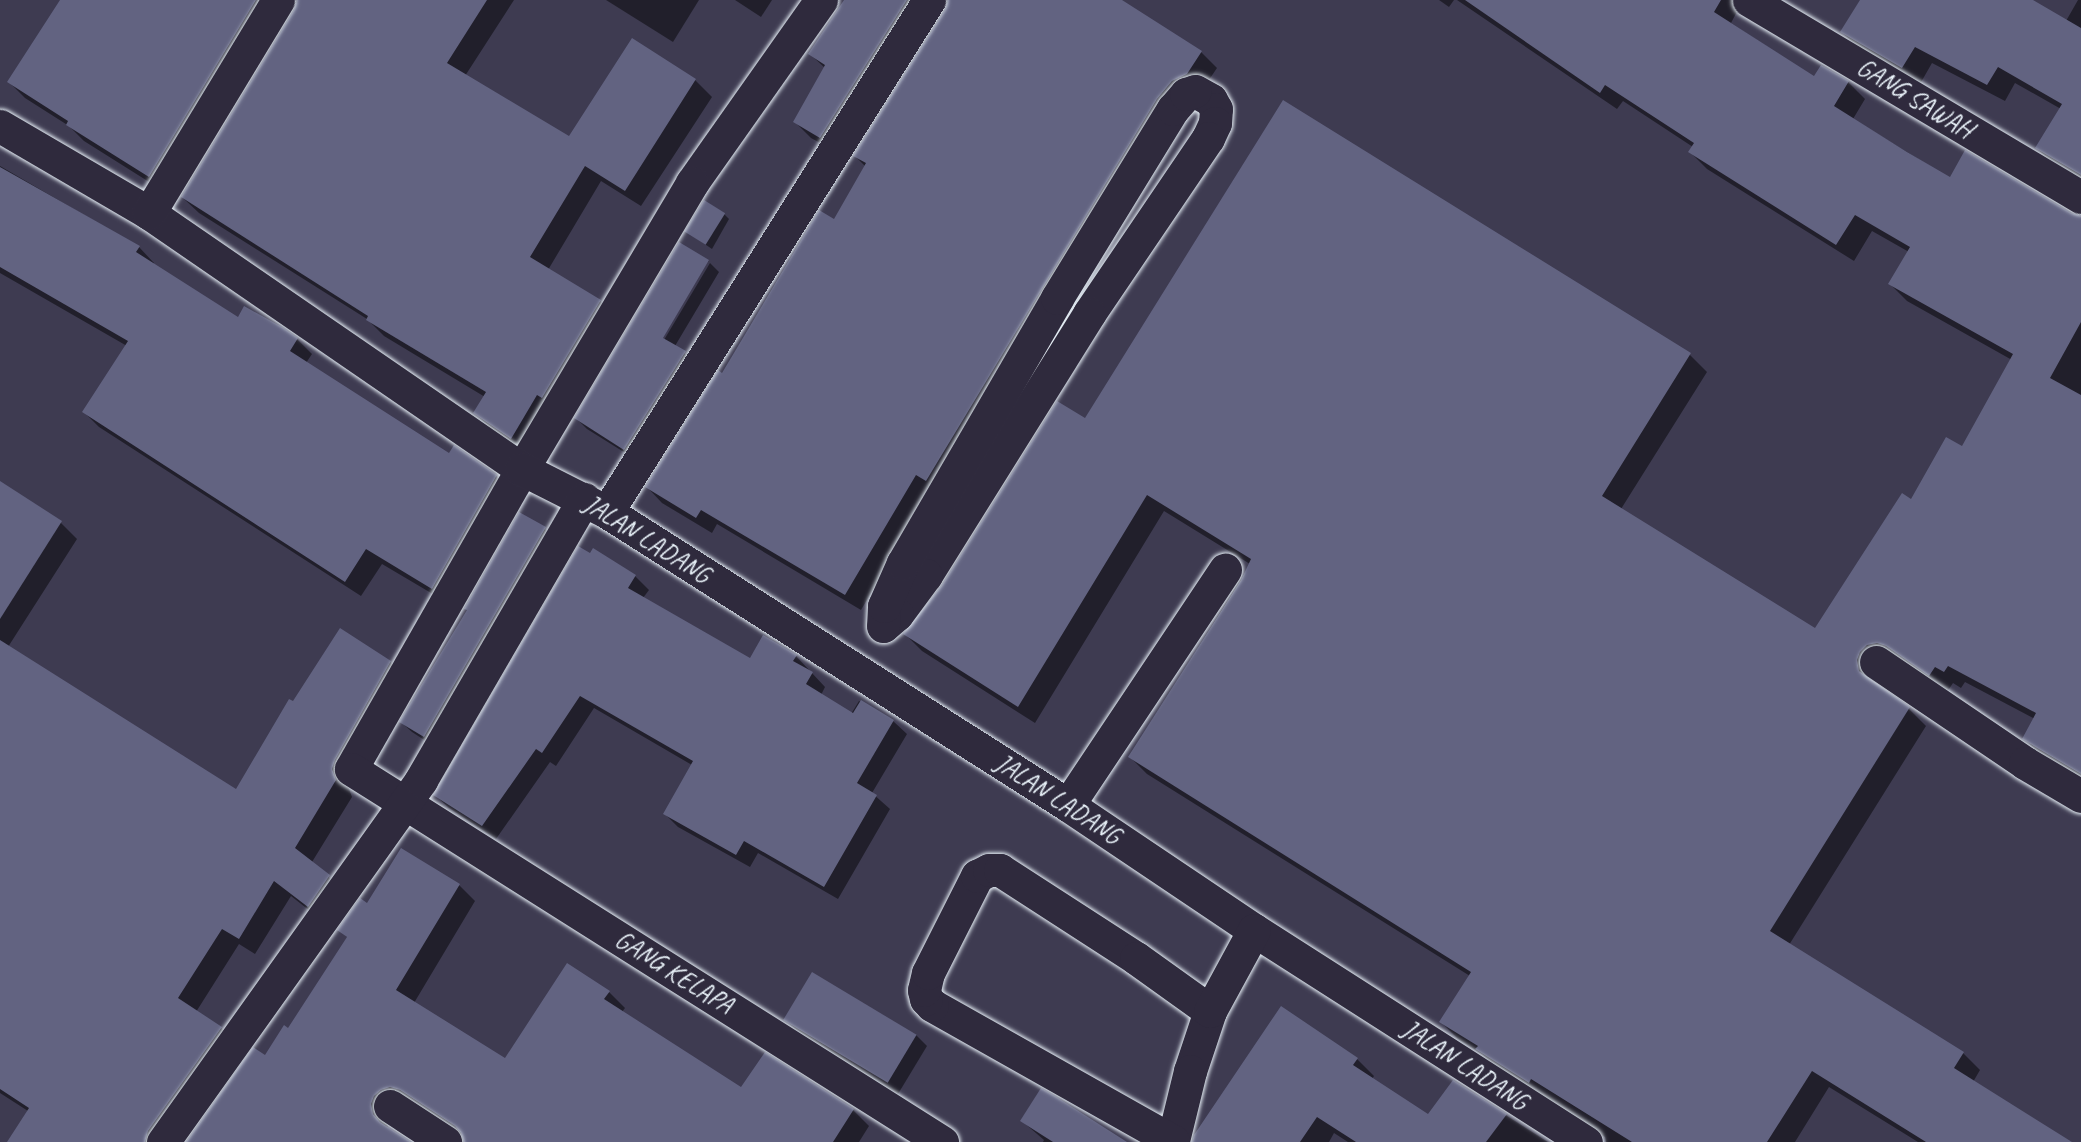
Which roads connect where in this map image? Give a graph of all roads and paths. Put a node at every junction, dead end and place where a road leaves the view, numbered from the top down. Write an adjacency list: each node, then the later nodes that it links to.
1 (278, 0): 9 (street)
2 (821, 0): 12 (street)
3 (929, 0): 13 (street)
4 (1749, 0): 7 (street, GANG SAWAH)
5 (0, 126): 9 (street, JALAN LADANG)
6 (1130, 180): 8 (street); 8 (street); 10 (street)
7 (2081, 197)
8 (1167, 200): 11 (street)
9 (149, 213): 12 (street, JALAN LADANG)
10 (1057, 298): 11 (street); 15 (street)
11 (1089, 314): 15 (street)
12 (522, 469): 13 (street, JALAN LADANG); 19 (street, GANG KELAPA)
13 (596, 505): 17 (street, JALAN LADANG); 19 (street)
14 (1225, 570): 20 (street)
15 (883, 626): 17 (street)
16 (1876, 662): 18 (street)
17 (860, 671): 20 (street, JALAN LADANG)
18 (2081, 796)
19 (405, 803): 24 (street); 26 (street, GANG KELAPA)
20 (1068, 805): 21 (street, JALAN LADANG)
21 (1254, 930): 22 (street); 28 (street, JALAN LADANG)
22 (1210, 1011): 27 (street); 27 (street)
23 (390, 1106): 25 (street)
24 (163, 1142)
25 (445, 1142)
26 (942, 1142)
27 (1173, 1142)
28 (1586, 1142)

